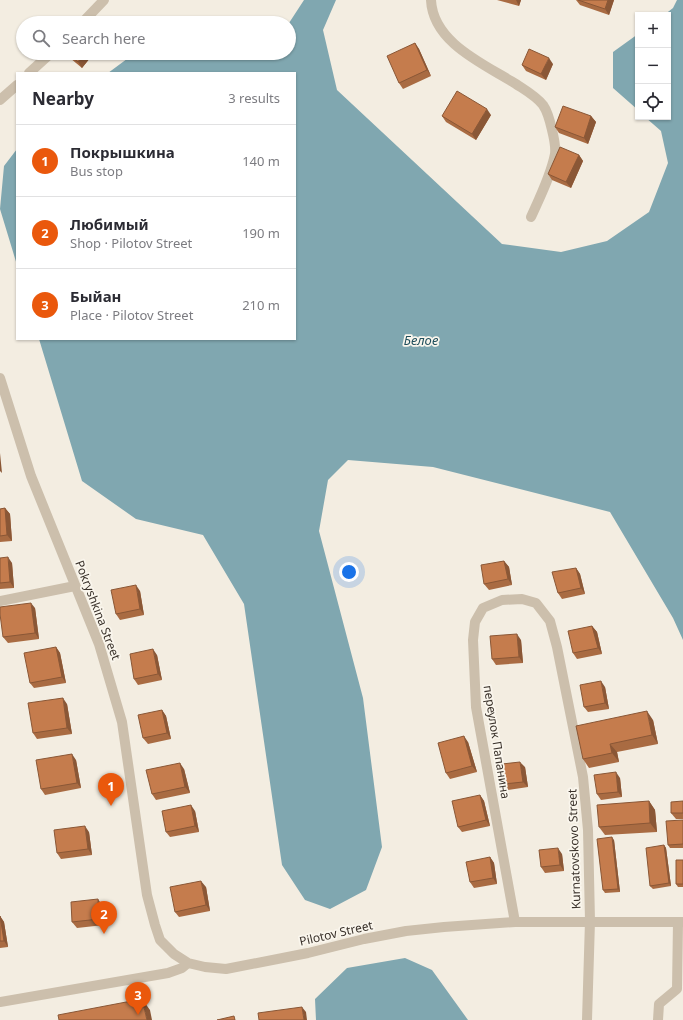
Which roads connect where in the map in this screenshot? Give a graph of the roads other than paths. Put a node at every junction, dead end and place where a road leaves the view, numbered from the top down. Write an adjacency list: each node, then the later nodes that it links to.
1 (104, 0): 3 (street)
2 (431, 0): 8 (street)
3 (89, 16)
4 (43, 60): 5 (street)
5 (30, 72)
6 (16, 86): 7 (street)
7 (0, 100)
8 (531, 217)
9 (0, 378): 10 (street, Pokryshkina Street)
10 (5, 411): 11 (street, Pokryshkina Street)
11 (75, 586): 13 (street); 17 (street, Pokryshkina Street)
12 (522, 599): 14 (street, Kurnatovskovo Street); 15 (street, переулок Папанина)
13 (0, 601)
14 (590, 921): 15 (street, Pilotov Street); 16 (street, Pilotov Street); 20 (street, Kurnatovskovo Street)
15 (515, 922): 17 (street, Pilotov Street)
16 (681, 922): 18 (street)
17 (188, 964): 19 (street)
18 (680, 991): 21 (street)
19 (0, 1002)
20 (587, 1020)
21 (658, 1020)

